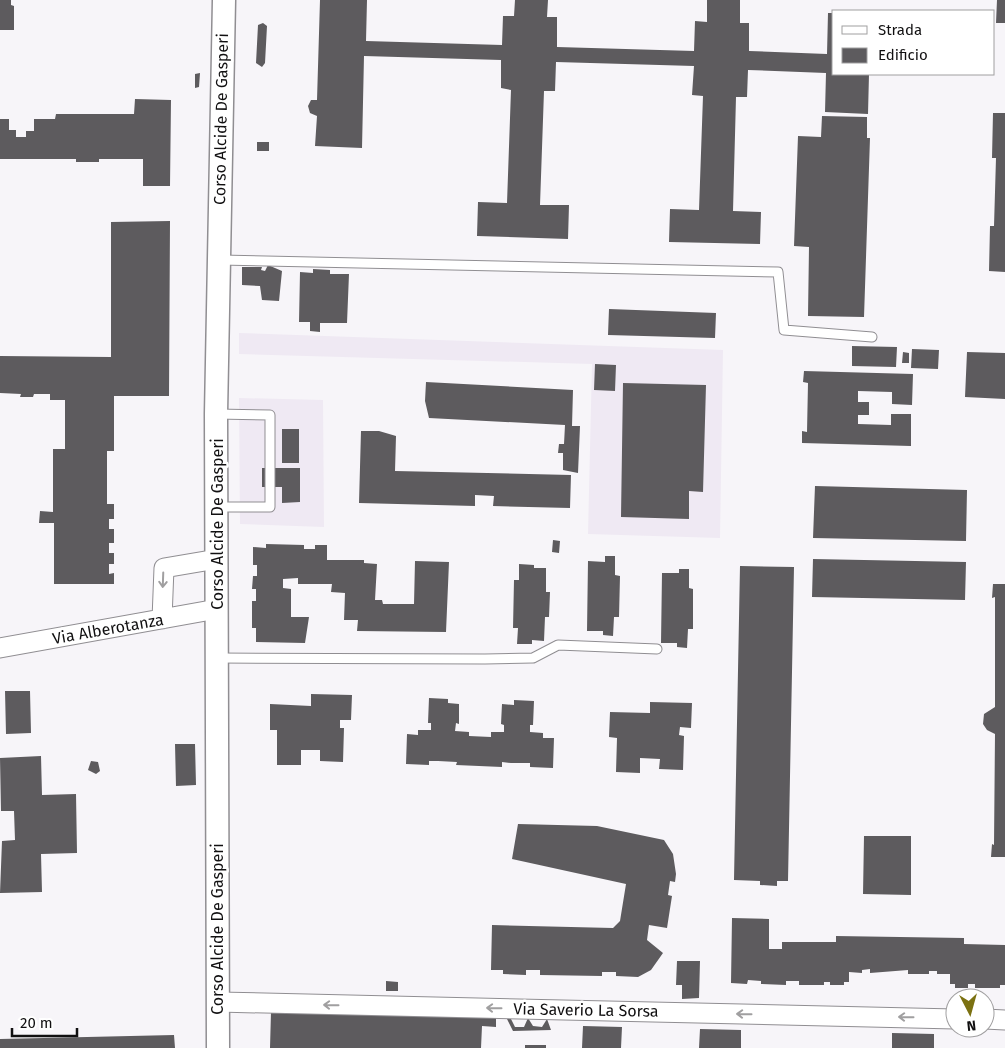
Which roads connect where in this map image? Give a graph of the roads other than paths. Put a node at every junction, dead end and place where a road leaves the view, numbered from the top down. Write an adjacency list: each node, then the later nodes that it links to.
1 (224, 0): 2 (street, Corso Alcide De Gasperi)
2 (218, 260): 3 (lane); 4 (street, Corso Alcide De Gasperi)
3 (872, 337)
4 (216, 414): 5 (street, Corso Alcide De Gasperi); 5 (lane)
5 (217, 507): 6 (street, Corso Alcide De Gasperi)
6 (217, 559): 7 (street, Corso Alcide De Gasperi); 8 (street, one-way to 8)
7 (217, 609): 8 (street, Via Alberotanza); 11 (street, Corso Alcide De Gasperi)
8 (162, 619): 9 (street, Via Alberotanza)
9 (0, 648)
10 (657, 649): 11 (lane)
11 (217, 658): 12 (street, Corso Alcide De Gasperi)
12 (218, 1002): 13 (street, Via Saverio La Sorsa, one-way to 12); 14 (street, Corso Alcide De Gasperi)
13 (945, 1018)
14 (218, 1048)

